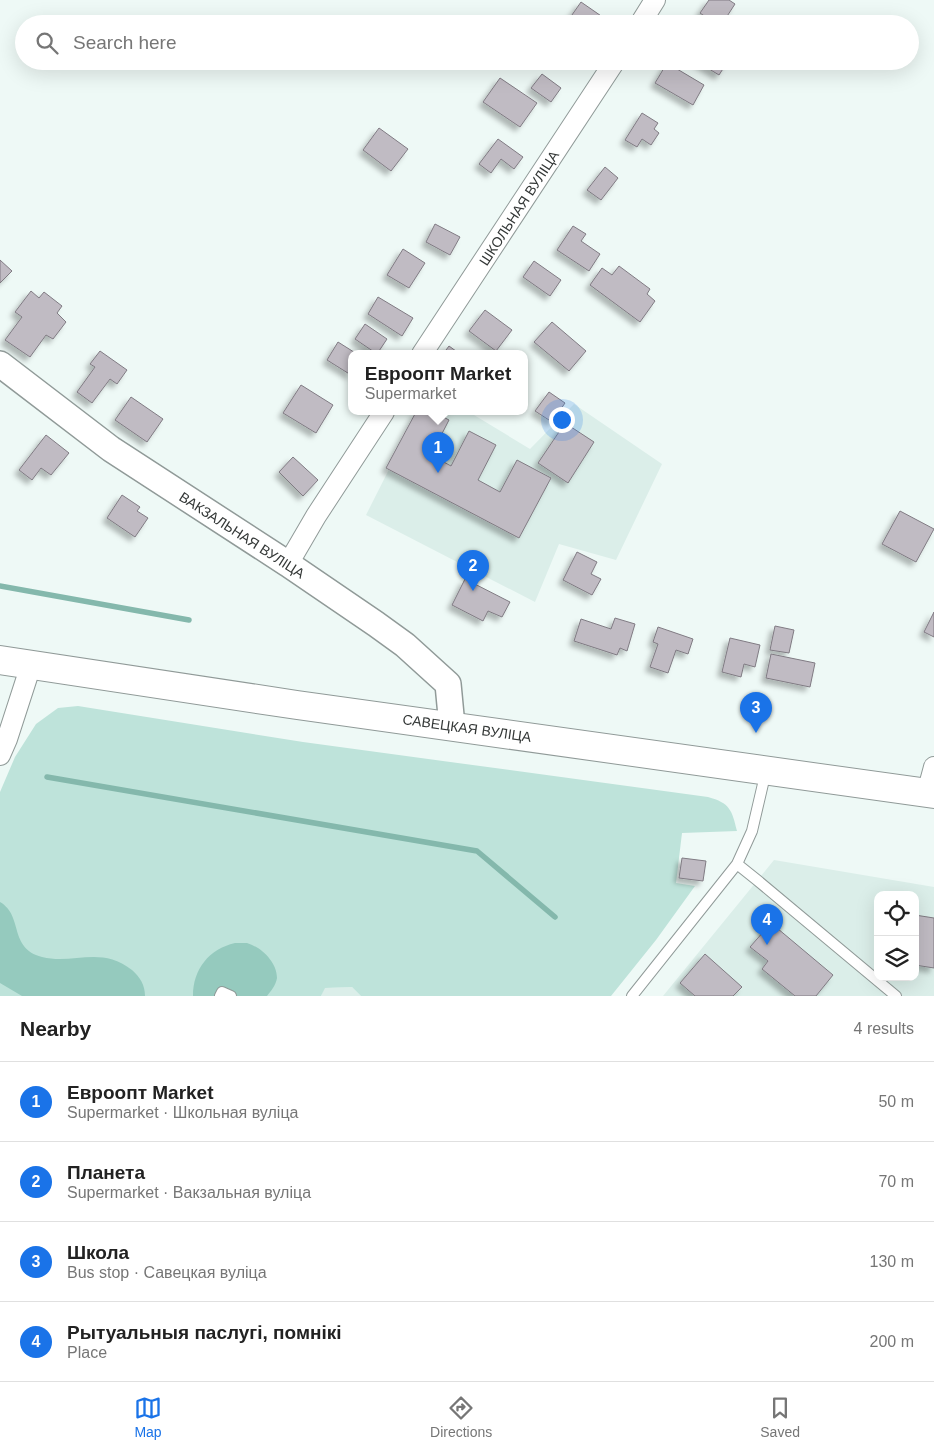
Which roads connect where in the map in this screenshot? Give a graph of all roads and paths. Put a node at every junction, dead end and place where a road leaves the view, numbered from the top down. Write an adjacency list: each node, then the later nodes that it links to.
1 (656, 0): 2 (street)
2 (646, 15)
3 (609, 70): 4 (street, ШКОЛЬНАЯ ВУЛІЦА)
4 (425, 350)
5 (0, 364): 7 (street, ВАКЗАЛЬНАЯ ВУЛІЦА)
6 (382, 415): 7 (street)
7 (288, 564): 10 (street, ВАКЗАЛЬНАЯ ВУЛІЦА)
8 (0, 660): 9 (main road, САВЕЦКАЯ ВУЛІЦА)
9 (31, 665): 10 (main road, САВЕЦКАЯ ВУЛІЦА); 11 (street)
10 (452, 726): 13 (main road, САВЕЦКАЯ ВУЛІЦА)
11 (0, 754)
12 (934, 767): 14 (street)
13 (766, 770): 14 (main road, САВЕЦКАЯ ВУЛІЦА); 15 (lane)
14 (931, 794)
15 (736, 864): 18 (lane); 19 (lane)
16 (220, 996): 17 (lane)
17 (231, 996)
18 (632, 996)
19 (896, 996)

